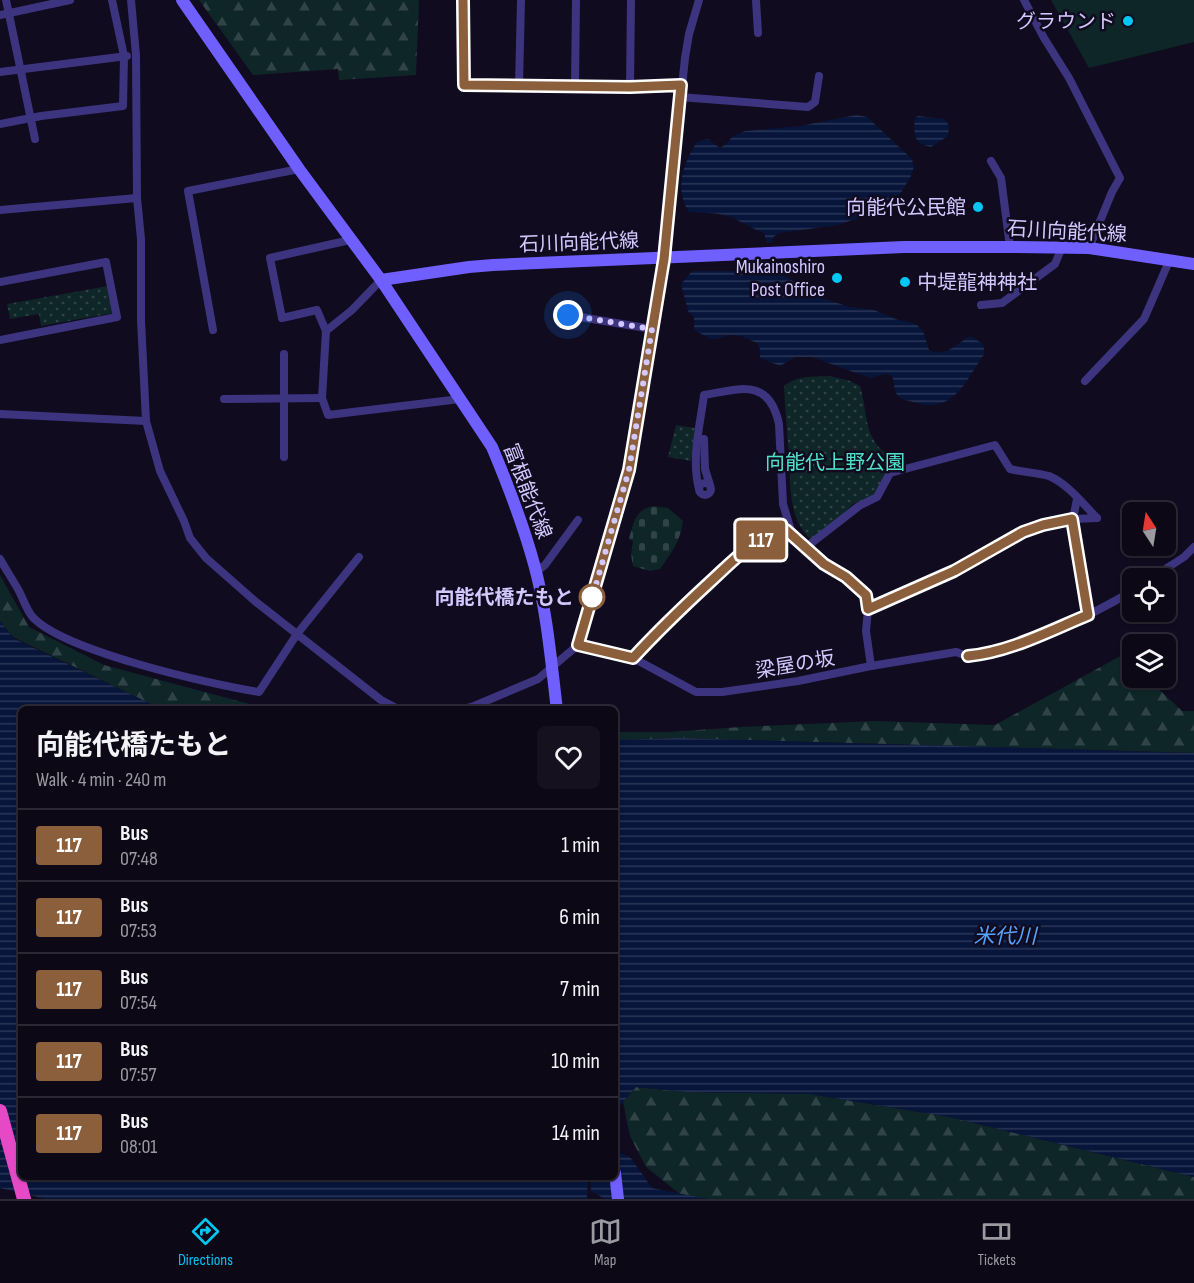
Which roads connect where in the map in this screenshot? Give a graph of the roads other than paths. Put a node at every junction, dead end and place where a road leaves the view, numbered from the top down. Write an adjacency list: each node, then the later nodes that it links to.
1 (6, 0): 13 (street)
2 (70, 0): 13 (street)
3 (112, 0): 16 (street)
4 (131, 0): 15 (street)
5 (182, 0): 29 (main road)
6 (463, 0): 21 (street)
7 (521, 0): 21 (street)
8 (576, 0): 22 (street)
9 (631, 0): 23 (street)
10 (699, 0): 20 (street)
11 (756, 0): 14 (street)
12 (1024, 0): 35 (street)
13 (4, 13): 17 (street)
14 (758, 33)
15 (136, 55): 16 (street); 30 (street)
16 (124, 56): 17 (street); 25 (street)
17 (20, 68): 18 (street); 25 (street)
18 (0, 72)
19 (819, 76): 24 (street)
20 (681, 85): 23 (street); 24 (street)
21 (519, 86): 22 (street)
22 (575, 86): 23 (street)
23 (630, 87)
24 (680, 97): 36 (street)
25 (31, 118): 26 (street); 27 (street)
26 (0, 124)
27 (35, 139)
28 (991, 160): 33 (street)
29 (299, 169): 32 (main road); 44 (street)
30 (137, 198): 31 (street); 55 (street)
31 (0, 210)
32 (350, 240): 39 (main road); 45 (street)
33 (1010, 247): 34 (main road, 石川向能代線); 36 (main road, 石川向能代線)
34 (1062, 247): 35 (main road, 石川向能代線); 41 (street)
35 (1089, 248): 37 (main road, 石川向能代線)
36 (664, 259): 39 (main road, 石川向能代線); 43 (street)
37 (1170, 259): 38 (main road, 石川向能代線); 48 (street)
38 (1194, 264)
39 (381, 280): 45 (street); 52 (main road, 富根能代線)
40 (0, 282): 46 (street)
41 (981, 305)
42 (568, 315): 43 (street)
43 (652, 329): 73 (street)
44 (213, 330)
45 (326, 331): 50 (street)
46 (0, 340)
47 (284, 354): 53 (street)
48 (1085, 381)
49 (707, 394): 49 (street); 60 (street)
50 (322, 398): 52 (street); 53 (street)
51 (224, 399): 53 (street)
52 (460, 399): 68 (main road, 富根能代線)
53 (284, 400): 56 (street)
54 (0, 414): 55 (street)
55 (146, 421): 72 (street)
56 (284, 457)
57 (1077, 499): 58 (street); 58 (street); 62 (street)
58 (1072, 519): 70 (street); 71 (street)
59 (578, 520): 68 (street)
60 (792, 534): 62 (street); 74 (street)
61 (1194, 547): 64 (street)
62 (805, 548): 70 (street)
63 (359, 557): 72 (street)
64 (1184, 557): 66 (street); 67 (street)
65 (0, 559): 72 (street)
66 (1194, 561)
67 (1167, 568)
68 (536, 572): 76 (main road, 富根能代線)
69 (1122, 596): 71 (street, 梁屋の坂)
70 (868, 609): 75 (street)
71 (1088, 615): 75 (street, 梁屋の坂)
72 (297, 634): 77 (street)
73 (578, 645): 74 (street, 梁屋の坂); 76 (street)
74 (633, 658): 75 (street, 梁屋の坂)
75 (871, 666)
76 (552, 669): 78 (street); 79 (main road, 富根能代線)
77 (392, 706)
78 (474, 706)
79 (557, 706)
80 (0, 1111): 81 (highway)
81 (18, 1177)
82 (19, 1180): 84 (highway)
83 (616, 1180): 85 (main road)
84 (24, 1199)
85 (618, 1199)

